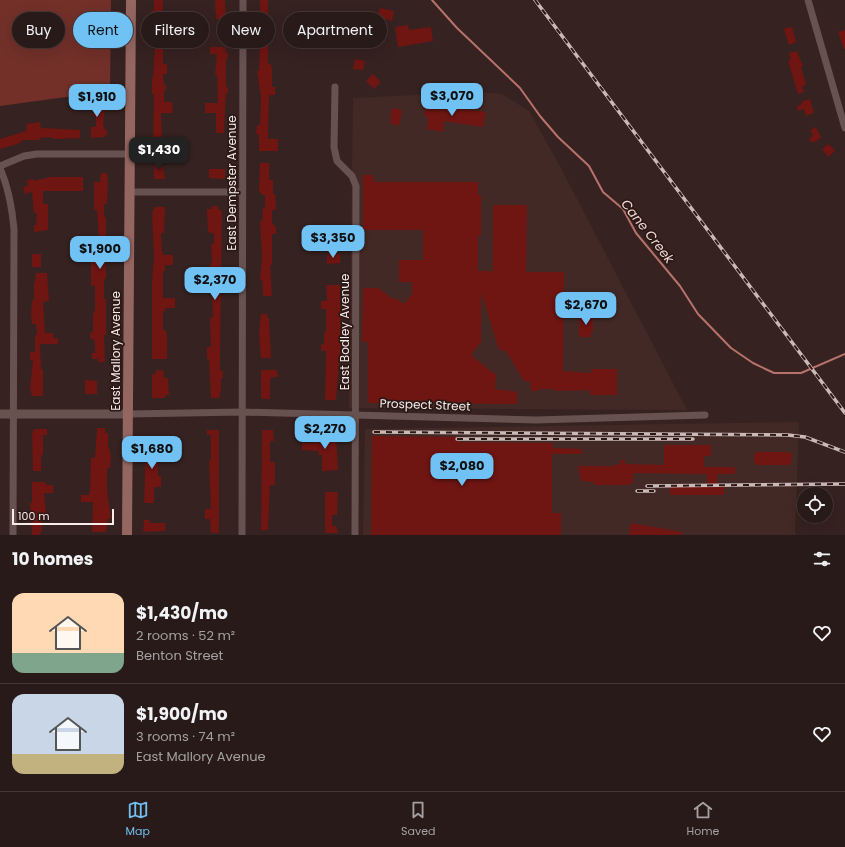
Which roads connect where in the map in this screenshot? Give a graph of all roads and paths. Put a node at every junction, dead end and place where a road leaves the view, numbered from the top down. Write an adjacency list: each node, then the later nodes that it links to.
1 (131, 0): 6 (main road, East Mallory Avenue)
2 (244, 0): 9 (street, East Dempster Avenue)
3 (808, 0): 5 (street)
4 (335, 87): 14 (street, East Bodley Avenue)
5 (845, 128)
6 (130, 154): 7 (street); 8 (main road, East Mallory Avenue)
7 (0, 167): 12 (street)
8 (130, 192): 9 (street); 13 (main road, East Mallory Avenue)
9 (242, 192): 10 (street, East Dempster Avenue)
10 (242, 412): 13 (street, Prospect Street); 14 (street, Prospect Street); 18 (street, East Dempster Avenue)
11 (0, 414): 12 (street, Prospect Street)
12 (13, 414): 13 (street, Prospect Street); 16 (street)
13 (128, 414): 17 (main road, East Mallory Avenue)
14 (356, 415): 15 (street, Prospect Street); 19 (street, East Bodley Avenue)
15 (705, 415)
16 (13, 535)
17 (127, 535)
18 (242, 535)
19 (355, 535)

